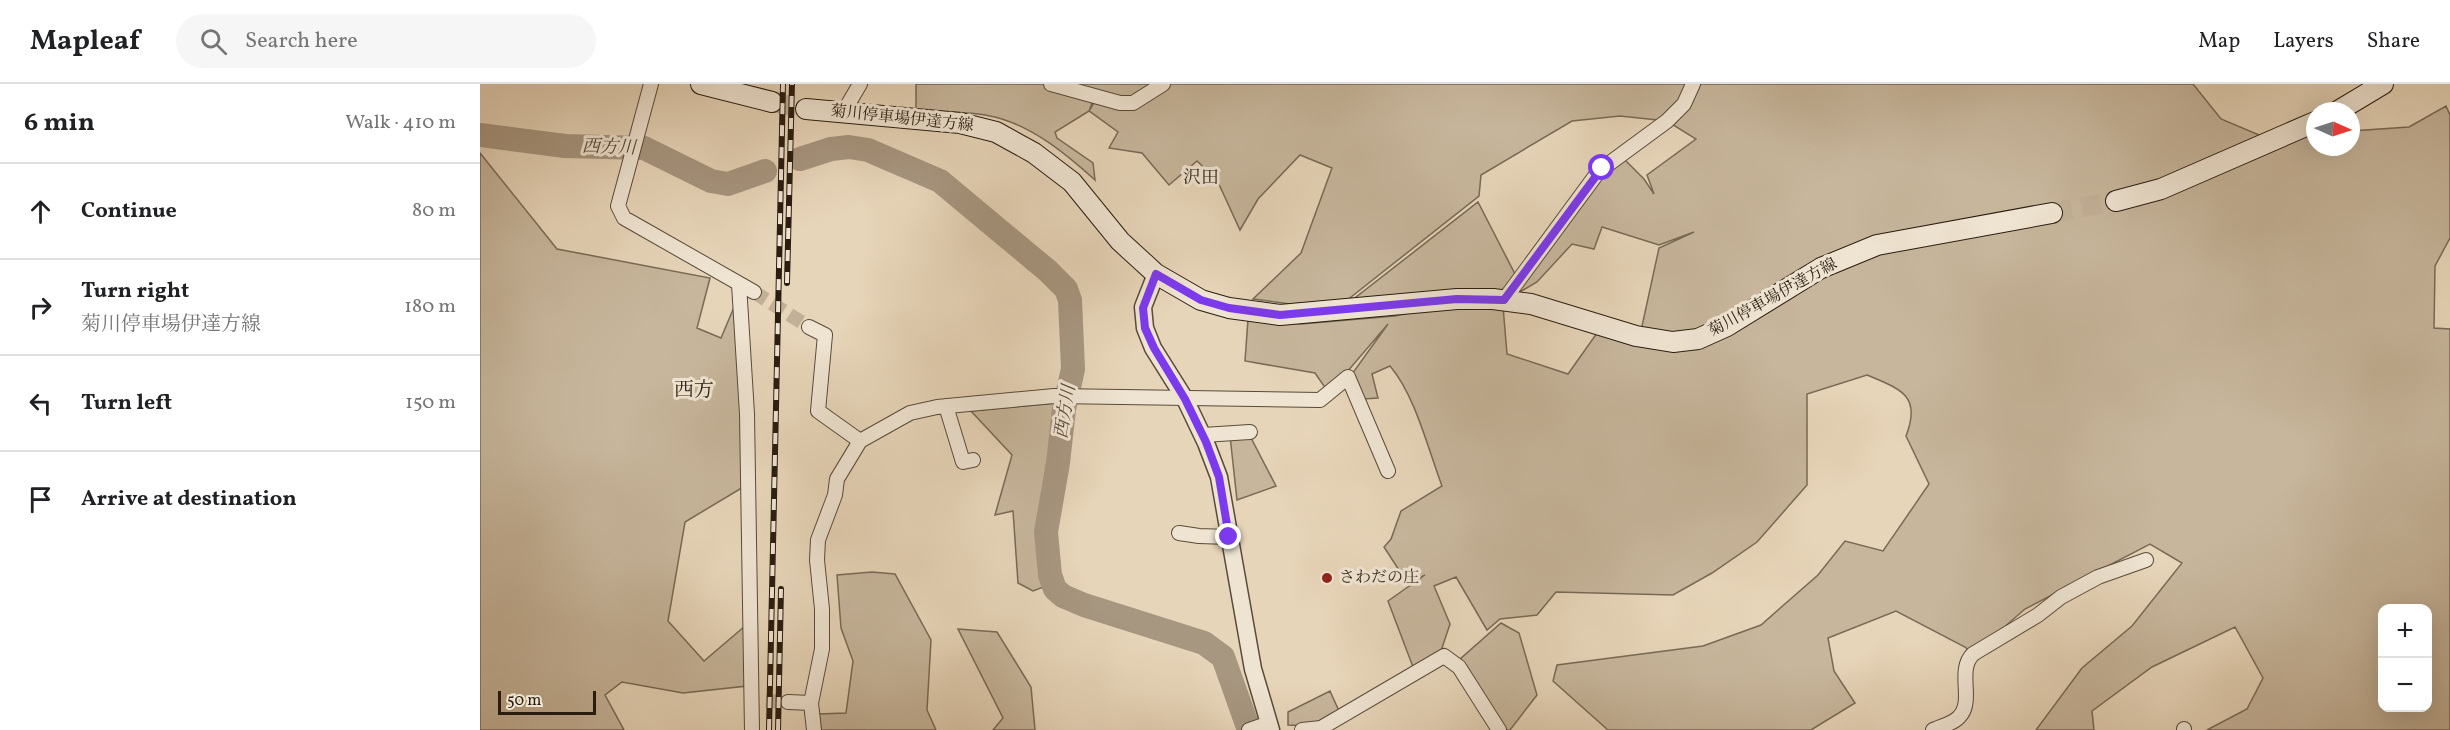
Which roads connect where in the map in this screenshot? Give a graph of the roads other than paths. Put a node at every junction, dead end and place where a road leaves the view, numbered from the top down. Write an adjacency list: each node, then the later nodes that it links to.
1 (651, 84): 16 (street)
2 (701, 84): 8 (main road)
3 (860, 84): 11 (street)
4 (1051, 84): 5 (street)
5 (1163, 84)
6 (1693, 84): 18 (street)
7 (2383, 84): 9 (main road)
8 (772, 102)
9 (2353, 102)
10 (806, 109): 11 (main road, 菊川停車場伊達方線)
11 (843, 113): 15 (main road, 菊川停車場伊達方線)
12 (2306, 126): 13 (main road)
13 (2116, 201)
14 (2052, 213): 18 (main road, 菊川停車場伊達方線)
15 (1156, 274): 18 (main road, 菊川停車場伊達方線); 20 (street)
16 (739, 284): 17 (street); 33 (street)
17 (754, 292)
18 (1504, 300)
19 (809, 327): 24 (street)
20 (1185, 399): 21 (street); 23 (street); 26 (street)
21 (946, 406): 24 (street); 25 (street)
22 (1250, 432): 23 (street)
23 (1203, 435): 28 (street)
24 (860, 441): 31 (street)
25 (973, 459)
26 (1388, 471)
27 (1179, 533): 28 (street)
28 (1229, 537): 32 (street)
29 (2145, 560): 38 (street)
30 (788, 702): 31 (street)
31 (811, 703): 34 (street)
32 (1270, 727): 35 (street)
33 (752, 730)
34 (814, 730)
35 (1249, 730)
36 (1302, 730): 37 (street)
37 (1499, 730)
38 (1934, 730)

